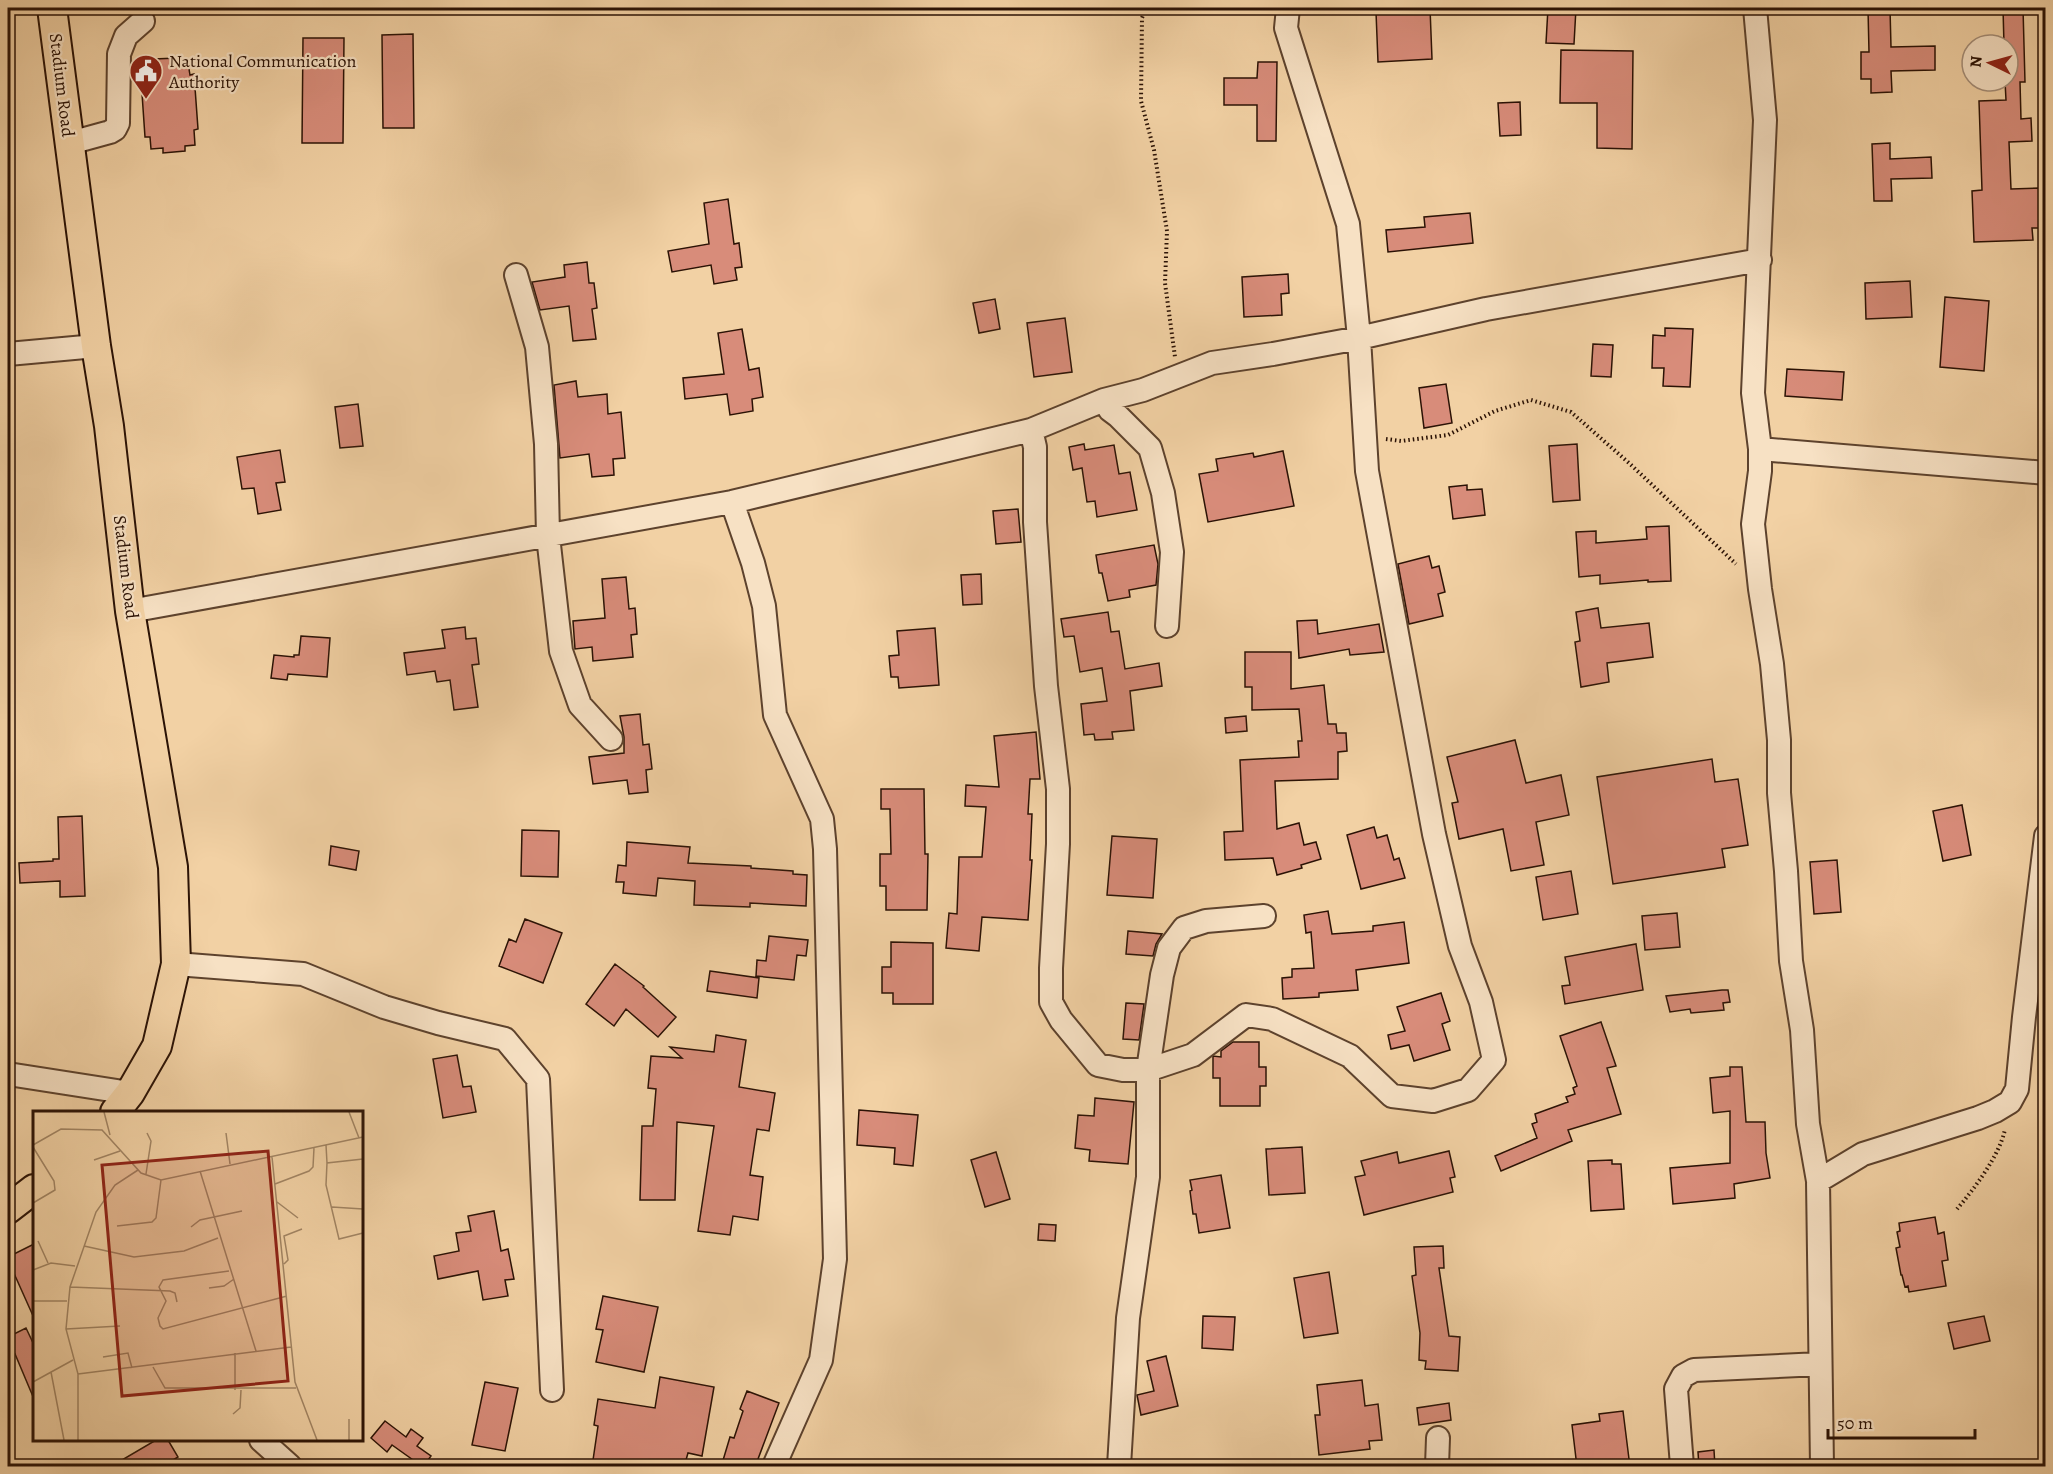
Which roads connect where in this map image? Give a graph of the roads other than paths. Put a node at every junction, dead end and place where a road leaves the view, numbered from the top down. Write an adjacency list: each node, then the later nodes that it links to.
1 (52, 8): 5 (main road, Stadium Road)
2 (1288, 8): 8 (street)
3 (1755, 8): 6 (street)
4 (143, 21): 5 (street)
5 (70, 143): 9 (main road, Stadium Road)
6 (1760, 260): 8 (street); 13 (street)
7 (516, 275): 16 (street)
8 (1359, 338): 11 (street); 23 (street)
9 (96, 346): 10 (street); 17 (main road, Stadium Road)
10 (8, 354)
11 (1104, 399): 12 (street); 18 (street)
12 (1032, 430): 15 (street); 23 (street)
13 (1760, 449): 14 (street); 26 (street)
14 (2046, 473)
15 (732, 502): 16 (street); 34 (street)
16 (548, 536): 17 (street); 19 (street)
17 (130, 610): 22 (main road, Stadium Road)
18 (1167, 626)
19 (611, 739)
20 (2046, 836): 26 (street)
21 (1264, 916): 23 (street)
22 (176, 964): 25 (main road, Stadium Road); 30 (street)
23 (1148, 1070): 35 (street)
24 (8, 1074): 25 (street)
25 (123, 1103)
26 (1818, 1181): 29 (street)
27 (33, 1190): 28 (main road)
28 (8, 1209)
29 (1820, 1365): 37 (street); 38 (street)
30 (552, 1390)
31 (1438, 1438): 36 (street)
32 (262, 1441): 33 (street)
33 (290, 1467)
34 (774, 1467)
35 (1119, 1467)
36 (1437, 1467)
37 (1682, 1467)
38 (1822, 1467)

